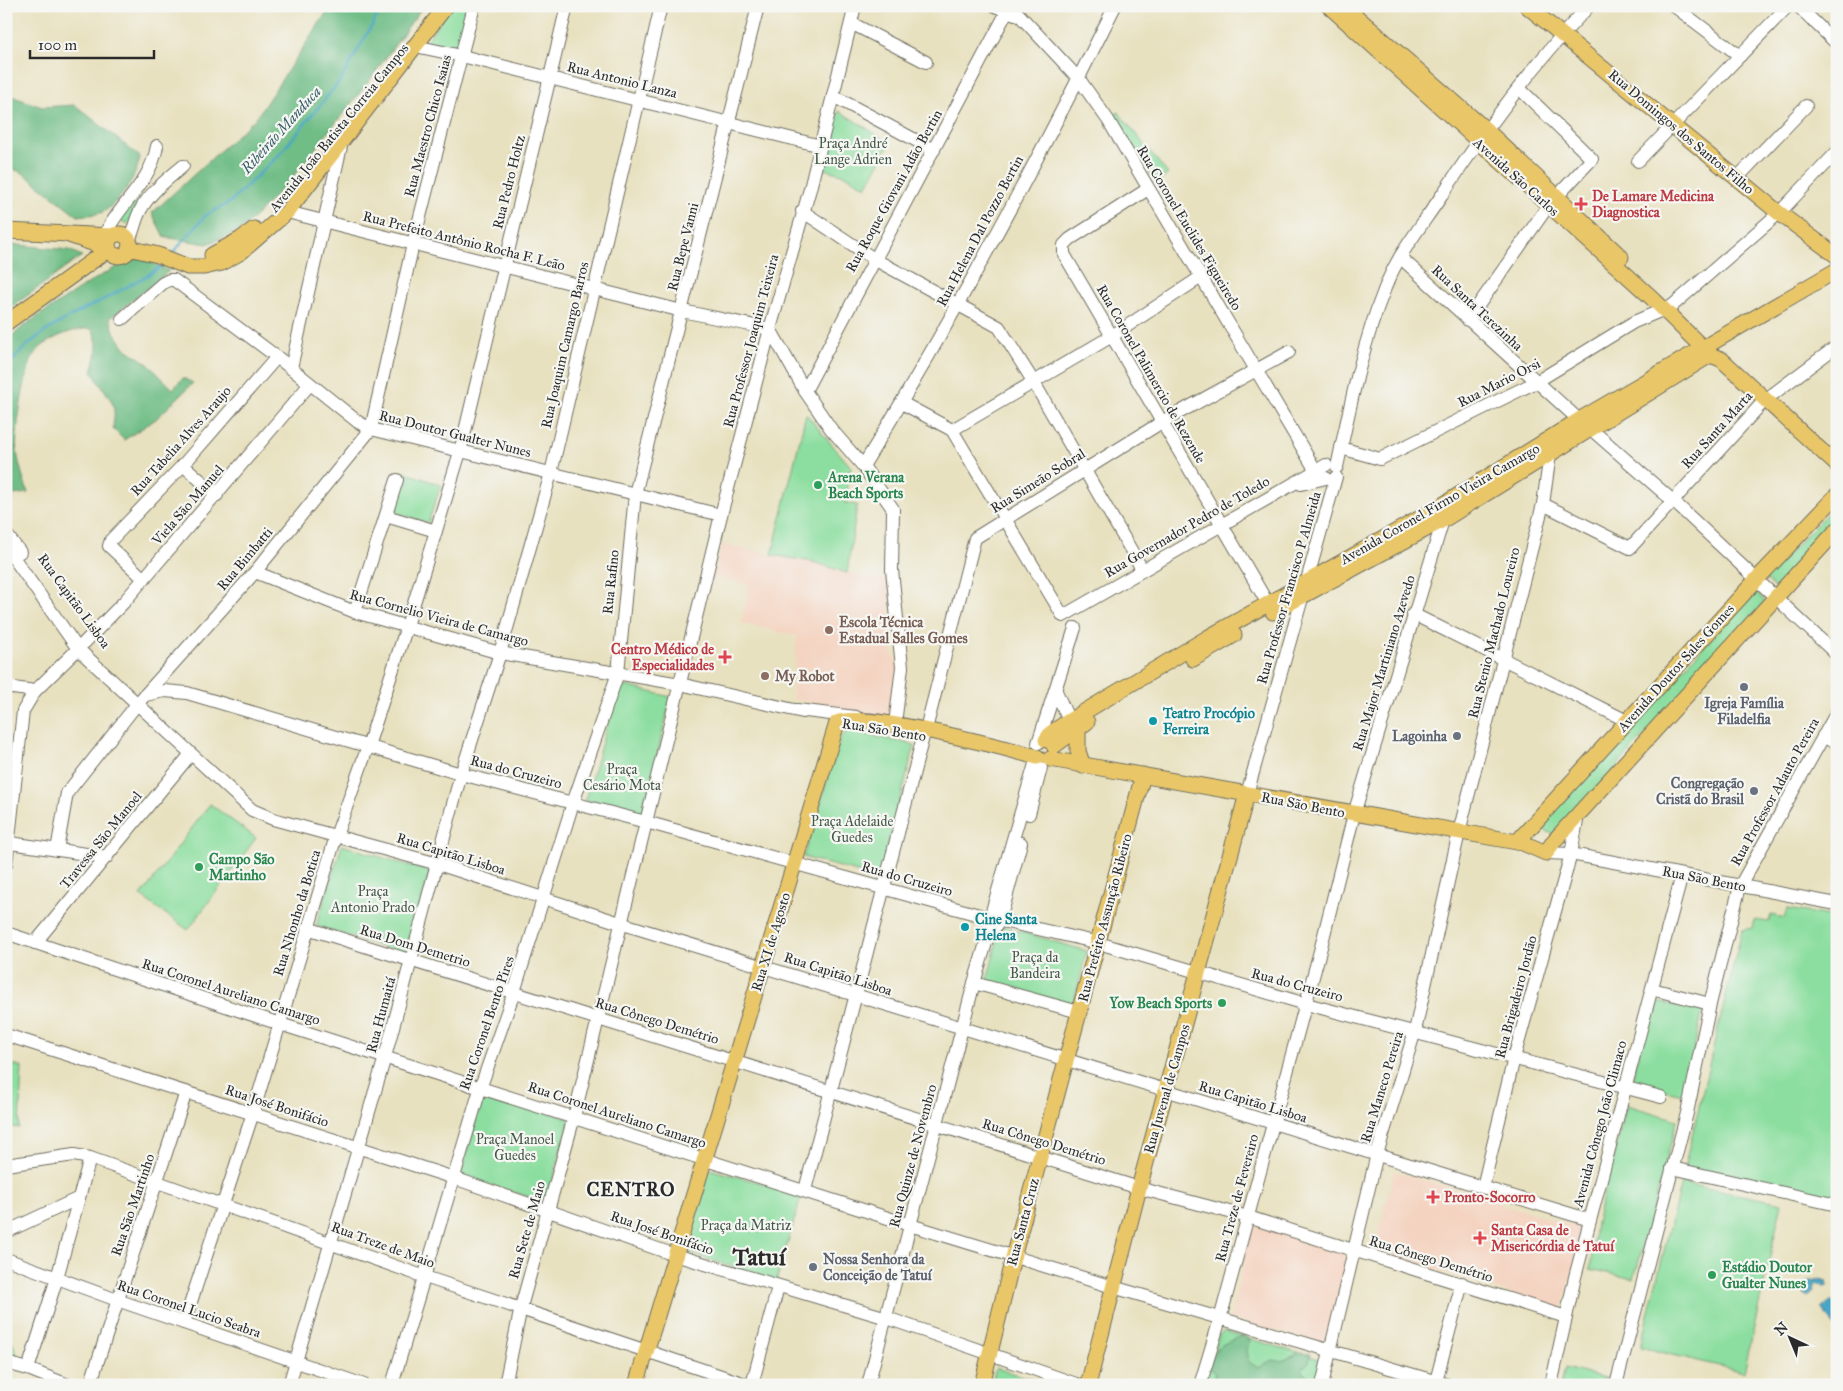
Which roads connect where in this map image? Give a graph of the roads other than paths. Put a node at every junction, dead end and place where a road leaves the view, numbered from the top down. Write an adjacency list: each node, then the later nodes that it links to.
1 (437, 6): 56 (main road, Avenida João Batista Correia Campos)
2 (446, 6): 21 (main road, Avenida João Batista Correia Campos)
3 (474, 6): 22 (street, Rua Maestro Chico Isaias)
4 (567, 6): 25 (street, Rua Pedro Holtz)
5 (661, 6): 29 (street, Rua Joaquim Camargo Barros)
6 (758, 6): 31 (street, Rua Bepe Vanni)
7 (855, 6): 18 (street, Rua Professor Joaquim Teixeira)
8 (995, 6): 17 (street, Rua Coronel Euclides Figueiredo)
9 (1115, 6): 26 (street, Rua Helena Dal Pozzo Bertin)
10 (1329, 6): 33 (main road, Avenida São Carlos)
11 (1344, 6): 33 (main road, Avenida São Carlos)
12 (1527, 6): 19 (main road, Rua Domingos dos Santos Filho)
13 (1589, 6): 19 (street, Rua Professor Francisco P Almeida)
14 (1674, 6): 23 (street)
15 (1788, 6): 23 (street)
16 (1798, 6): 20 (street)
17 (1011, 10): 26 (street, Rua Coronel Euclides Figueiredo); 37 (street, Rua Roque Giovani Adão Bertin)
18 (851, 23): 24 (street); 28 (street, Rua Professor Joaquim Teixeira)
19 (1562, 33): 27 (street, Rua Professor Francisco P Almeida); 32 (main road, Rua Domingos dos Santos Filho)
20 (1837, 44)
21 (415, 46): 22 (street, Rua Antonio Lanza); 34 (main road, Avenida João Batista Correia Campos)
22 (462, 56): 25 (street, Rua Antonio Lanza); 53 (street, Rua Maestro Chico Isaias)
23 (1740, 56): 32 (street)
24 (926, 62)
25 (551, 78): 29 (street, Rua Antonio Lanza); 59 (street, Rua Pedro Holtz)
26 (1079, 79): 42 (street, Rua Coronel Euclides Figueiredo); 64 (street, Rua Helena Dal Pozzo Bertin)
27 (1520, 89): 33 (street, Rua Professor Francisco P Almeida); 43 (street)
28 (834, 96): 36 (street, Rua Professor Joaquim Teixeira); 37 (street)
29 (640, 100): 31 (street, Rua Antonio Lanza); 63 (street, Rua Joaquim Camargo Barros)
30 (1806, 106): 41 (street)
31 (730, 123): 36 (street, Rua Antonio Lanza); 66 (street, Rua Bepe Vanni)
32 (1673, 125): 39 (street); 41 (main road, Rua Domingos dos Santos Filho)
33 (1482, 137): 43 (main road, Avenida São Carlos); 55 (street, Rua Professor Francisco P Almeida)
34 (342, 142): 44 (main road, Avenida João Batista Correia Campos); 47 (street)
35 (157, 146): 51 (street)
36 (821, 146): 45 (street, Rua Professor Joaquim Teixeira)
37 (934, 150): 57 (street, Rua Roque Giovani Adão Bertin)
38 (1837, 152): 46 (street, Rua Mario Orsi)
39 (1638, 161)
40 (183, 166): 52 (street)
41 (1737, 178): 46 (main road, Rua Domingos dos Santos Filho)
42 (1148, 189): 61 (street, Rua Coronel Euclides Figueiredo); 72 (street, Rua Coronel Palimercio de Rezende)
43 (1553, 202): 65 (main road, Avenida São Carlos); 68 (street)
44 (287, 212): 47 (street, Rua Prefeito Antônio Rocha F. Leão); 56 (main road, Avenida João Batista Correia Campos)
45 (802, 212): 57 (street); 70 (street, Rua Professor Joaquim Teixeira)
46 (1779, 213): 54 (main road, Rua Domingos dos Santos Filho); 65 (street, Rua Mario Orsi)
47 (324, 222): 53 (street, Rua Prefeito Antônio Rocha F. Leão); 77 (street)
48 (6, 231): 49 (main road)
49 (66, 234): 50 (main road); 51 (main road)
50 (86, 240): 51 (main road); 58 (main road)
51 (110, 244): 52 (main road); 58 (main road); 71 (main road)
52 (129, 244): 56 (main road, Avenida João Batista Correia Campos)
53 (413, 244): 59 (street, Rua Prefeito Antônio Rocha F. Leão); 87 (street, Rua Maestro Chico Isaias)
54 (1837, 256)
55 (1400, 257): 68 (street, Rua Santa Terezinha); 90 (street, Rua Professor Francisco P Almeida)
56 (176, 258)
57 (874, 259): 64 (street); 82 (street, Rua Roque Giovani Adão Bertin)
58 (90, 264): 69 (main road)
59 (504, 265): 63 (street, Rua Prefeito Antônio Rocha F. Leão); 92 (street, Rua Pedro Holtz)
60 (1837, 270): 75 (main road, Avenida Coronel Firmo Vieira Camargo)
61 (1201, 277): 72 (street); 78 (street, Rua Coronel Euclides Figueiredo)
62 (1837, 281): 75 (main road, Avenida Coronel Firmo Vieira Camargo)
63 (593, 290): 66 (street, Rua Prefeito Antônio Rocha F. Leão); 98 (street, Rua Joaquim Camargo Barros)
64 (957, 305): 79 (street); 84 (street, Rua Helena Dal Pozzo Bertin)
65 (1668, 307): 75 (main road, Avenida São Carlos); 80 (street, Rua Mario Orsi)
66 (682, 311): 70 (street, Rua Prefeito Antônio Rocha F. Leão); 100 (street, Rua Bepe Vanni)
67 (122, 319): 76 (street, Rua Doutor Gualter Nunes)
68 (1468, 320): 80 (street, Rua Santa Terezinha)
69 (6, 323)
70 (770, 329): 82 (street); 106 (street, Rua Professor Joaquim Teixeira)
71 (6, 334)
72 (1112, 336): 79 (street); 86 (street, Rua Coronel Palimercio de Rezende)
73 (1837, 346): 83 (street, Rua Santa Marta)
74 (1290, 352): 78 (street, Rua Simeão Sobral)
75 (1713, 352): 83 (main road, Avenida São Carlos); 85 (main road, Avenida Coronel Firmo Vieira Camargo); 89 (main road, Avenida Coronel Firmo Vieira Camargo)
76 (276, 357): 77 (street, Rua Doutor Gualter Nunes); 93 (street, Rua Tabelia Alves Araujo)
77 (291, 368): 81 (street, Rua Doutor Gualter Nunes)
78 (1255, 370): 86 (street, Rua Simeão Sobral); 97 (street, Rua Coronel Euclides Figueiredo)
79 (1033, 381): 88 (street); 96 (street)
80 (1536, 382): 85 (street, Rua Santa Terezinha); 90 (street, Rua Mario Orsi)
81 (310, 384): 87 (street, Rua Doutor Gualter Nunes); 101 (street, Viela São Manuel)
82 (805, 391): 95 (street)
83 (1764, 400): 94 (main road, Avenida São Carlos); 103 (street, Rua Santa Marta)
84 (902, 403): 88 (street); 95 (street, Rua Helena Dal Pozzo Bertin)
85 (1579, 420): 91 (main road, Avenida Coronel Firmo Vieira Camargo)
86 (1162, 422): 96 (street, Rua Simeão Sobral); 109 (street, Rua Coronel Palimercio de Rezende)
87 (371, 429): 92 (street, Rua Doutor Gualter Nunes); 115 (street, Rua Bimbatti)
88 (952, 430): 108 (street)
89 (1592, 430): 91 (main road, Avenida Coronel Firmo Vieira Camargo); 103 (street)
90 (1341, 448): 97 (street, Rua Professor Francisco P Almeida)
91 (1546, 449): 104 (street, Rua Stenio Machado Loureiro); 105 (main road, Avenida Coronel Firmo Vieira Camargo)
92 (460, 452): 98 (street, Rua Doutor Gualter Nunes); 111 (street, Rua Pedro Holtz)
93 (184, 465): 101 (street); 116 (street, Rua Tabelia Alves Araujo)
94 (1837, 465)
95 (863, 466): 139 (street)
96 (1084, 469): 108 (street, Rua Simeão Sobral); 114 (street)
97 (1328, 472): 109 (street, Rua Governador Pedro de Toledo); 118 (street, Rua Professor Francisco P Almeida)
98 (551, 473): 100 (street, Rua Doutor Gualter Nunes); 126 (street, Rua Joaquim Camargo Barros)
99 (397, 480): 107 (street)
100 (635, 494): 106 (street, Rua Doutor Gualter Nunes); 129 (street, Rua Rafino)
101 (217, 495): 116 (street, Viela São Manuel)
102 (1837, 495): 117 (main road, Avenida Doutor Sales Gomes)
103 (1673, 501): 104 (street, Rua Santa Marta); 117 (street)
104 (1543, 504): 128 (street, Rua Stenio Machado Loureiro)
105 (1440, 514): 118 (main road, Avenida Coronel Firmo Vieira Camargo); 122 (street, Rua Major Martiniano Azevedo)
106 (720, 515): 130 (street, Rua Professor Joaquim Teixeira)
107 (386, 516): 111 (street); 121 (street)
108 (1005, 520): 114 (street, Rua Governador Pedro de Toledo); 141 (street, Rua Simeão Sobral)
109 (1222, 525): 114 (street, Rua Governador Pedro de Toledo); 120 (street, Rua Coronel Palimercio de Rezende)
110 (1837, 530): 119 (main road, Avenida Doutor Sales Gomes)
111 (436, 531): 123 (street, Rua Nhonho da Botica)
112 (6, 534): 125 (street, Rua Capitão Lisboa)
113 (6, 547): 125 (street, Rua Capitão Lisboa)
114 (1142, 569)
115 (255, 572): 121 (street, Rua Cornelio Vieira de Camargo); 134 (street, Rua Bimbatti)
116 (144, 579): 125 (street, Viela São Manuel)
117 (1757, 579): 119 (street); 137 (main road, Avenida Doutor Sales Gomes)
118 (1305, 588): 120 (main road, Avenida Coronel Firmo Vieira Camargo); 140 (main road, Avenida Coronel Firmo Vieira Camargo); 150 (street, Rua Professor Francisco P Almeida)
119 (1776, 597): 127 (street); 153 (main road, Avenida Doutor Sales Gomes)
120 (1268, 604): 140 (main road, Avenida Coronel Firmo Vieira Camargo)
121 (355, 612): 123 (street, Rua Cornelio Vieira de Camargo)
122 (1413, 614): 128 (street); 152 (street, Rua Major Martiniano Azevedo)
123 (407, 626): 126 (street, Rua Cornelio Vieira de Camargo); 144 (street, Rua Nhonho da Botica)
124 (1075, 628): 133 (street, Rua Quinze de Novembro)
125 (81, 646): 132 (street, Viela São Manuel); 134 (street, Rua Capitão Lisboa)
126 (500, 653): 129 (street, Rua Cornelio Vieira de Camargo); 148 (street, Rua Humaitá)
127 (1837, 655)
128 (1503, 657): 137 (street); 155 (street, Rua Stenio Machado Loureiro)
129 (618, 673): 130 (street, Rua Cornelio Vieira de Camargo); 151 (street, Rua Coronel Bento Pires)
130 (680, 684): 135 (street, Rua São Bento); 154 (street, Rua Professor Joaquim Teixeira)
131 (6, 687): 132 (street)
132 (35, 691): 158 (street, Viela São Manuel)
133 (1056, 692): 140 (street); 145 (street, Rua Quinze de Novembro)
134 (141, 700): 144 (street, Rua do Cruzeiro); 146 (street, Rua Capitão Lisboa); 160 (street, Rua Bimbatti)
135 (797, 710): 138 (street, Rua São Bento); 139 (street, Rua São Bento)
136 (1837, 712): 142 (street, Rua Professor Adauto Pereira)
137 (1627, 721): 157 (main road, Avenida Doutor Sales Gomes)
138 (838, 724): 139 (main road); 141 (main road, Rua São Bento); 164 (main road, Rua XI de Agosto)
139 (895, 724): 141 (main road, Rua São Bento)
140 (1073, 724): 145 (main road, Avenida Coronel Firmo Vieira Camargo); 147 (main road)
141 (924, 733): 145 (main road, Rua São Bento); 168 (street)
142 (1823, 736): 143 (street); 167 (street, Rua Professor Adauto Pereira)
143 (1837, 744)
144 (368, 746): 148 (street, Rua do Cruzeiro); 156 (street, Rua Nhonho da Botica)
145 (1045, 750): 147 (main road, Rua São Bento); 171 (street, Rua Quinze de Novembro)
146 (190, 755): 156 (street, Rua Capitão Lisboa); 162 (street, Travessa São Manoel)
147 (1083, 766): 149 (main road, Rua São Bento)
148 (461, 774): 151 (street, Rua do Cruzeiro); 163 (street, Rua Humaitá)
149 (1143, 775): 150 (main road, Rua São Bento); 176 (main road, Rua Prefeito Assunção Ribeiro)
150 (1247, 794): 152 (main road, Rua São Bento); 179 (main road, Rua Juvenal de Campos)
151 (573, 803): 154 (street, Rua do Cruzeiro); 169 (street, Rua Coronel Bento Pires)
152 (1354, 814): 155 (main road, Rua São Bento); 184 (street, Rua Treze de Fevereiro)
153 (1578, 815): 159 (main road, Avenida Doutor Sales Gomes); 161 (street, Rua Brigadeiro Jordão)
154 (646, 822): 164 (street, Rua do Cruzeiro); 172 (street, Rua Sete de Maio)
155 (1459, 832): 157 (main road, Rua São Bento); 190 (street, Rua Maneco Pereira)
156 (336, 836): 163 (street, Rua Capitão Lisboa); 173 (street, Rua Nhonho da Botica)
157 (1520, 842): 159 (main road, Rua São Bento)
158 (10, 843): 160 (street); 165 (street, Viela São Manuel)
159 (1550, 847): 161 (street, Rua São Bento)
160 (57, 850): 162 (street)
161 (1571, 854): 166 (street, Rua São Bento); 193 (street, Rua Brigadeiro Jordão)
162 (107, 857): 175 (street, Travessa São Manoel)
163 (438, 864): 169 (street, Rua Capitão Lisboa); 177 (street, Rua Humaitá)
164 (795, 864): 168 (street, Rua do Cruzeiro); 178 (main road, Rua XI de Agosto)
165 (6, 865)
166 (1682, 875): 167 (street, Rua São Bento); 181 (street, Avenida Cônego João Climaco)
167 (1740, 886): 170 (street, Rua São Bento); 185 (street)
168 (884, 889): 171 (street, Rua do Cruzeiro); 183 (street)
169 (544, 899): 172 (street, Rua Capitão Lisboa); 182 (street, Rua Coronel Bento Pires)
170 (1837, 904)
171 (995, 919): 176 (street, Rua do Cruzeiro); 180 (street, Rua Quinze de Novembro)
172 (620, 923): 178 (street, Rua Capitão Lisboa); 187 (street, Rua Sete de Maio)
173 (307, 928): 177 (street, Rua Dom Demetrio); 188 (street, Rua Nhonho da Botica)
174 (6, 933): 175 (street, Rua Coronel Aureliano Camargo)
175 (35, 943): 188 (street, Rua Coronel Aureliano Camargo)
176 (1098, 943): 179 (street, Rua do Cruzeiro); 186 (main road, Rua Prefeito Assunção Ribeiro)
177 (411, 962): 182 (street, Rua Dom Demetrio); 192 (street, Rua Humaitá)
178 (764, 966): 183 (street, Rua Capitão Lisboa); 195 (main road, Rua XI de Agosto)
179 (1199, 973): 184 (street, Rua do Cruzeiro); 199 (main road, Rua Juvenal de Campos)
180 (974, 983): 186 (street); 189 (street, Rua Quinze de Novembro)
181 (1652, 989): 185 (street); 197 (street, Avenida Cônego João Climaco)
182 (514, 992): 187 (street, Rua Cônego Demétrio); 196 (street, Rua Coronel Bento Pires)
183 (854, 995): 189 (street, Rua Capitão Lisboa); 198 (street)
184 (1306, 1004): 190 (street, Rua do Cruzeiro); 205 (street, Rua Treze de Fevereiro)
185 (1710, 1004): 212 (street)
186 (1079, 1012): 194 (main road, Rua Prefeito Assunção Ribeiro)
187 (598, 1020): 195 (street, Rua Cônego Demétrio); 203 (street, Rua Sete de Maio)
188 (280, 1024): 192 (street, Rua Coronel Aureliano Camargo); 202 (street, Rua Nhonho da Botica)
189 (962, 1028): 194 (street, Rua Capitão Lisboa); 204 (street, Rua Quinze de Novembro)
190 (1415, 1032): 193 (street, Rua do Cruzeiro); 207 (street, Rua Maneco Pereira)
191 (6, 1035): 200 (street, Rua José Bonifácio)
192 (385, 1057): 196 (street, Rua Coronel Aureliano Camargo); 206 (street, Rua Humaitá)
193 (1514, 1058): 197 (street, Rua do Cruzeiro); 215 (street, Rua Brigadeiro Jordão)
194 (1067, 1060): 199 (street, Rua Capitão Lisboa); 208 (main road, Rua Santa Cruz)
195 (735, 1061): 198 (street, Rua Cônego Demétrio); 210 (main road, Rua XI de Agosto)
196 (480, 1086): 203 (street, Rua Coronel Aureliano Camargo); 213 (street, Rua Coronel Bento Pires)
197 (1625, 1086): 201 (street, Rua do Cruzeiro); 223 (street, Avenida Cônego João Climaco)
198 (830, 1090): 204 (street, Rua Cônego Demétrio); 217 (street)
199 (1166, 1090): 205 (street, Rua Capitão Lisboa); 216 (main road, Rua Juvenal de Campos)
200 (186, 1092): 202 (street, Rua José Bonifácio); 214 (street, Rua São Martinho)
201 (1661, 1097)
202 (253, 1113): 206 (street, Rua José Bonifácio); 220 (street, Rua Nhonho da Botica)
203 (574, 1116): 210 (street, Rua Coronel Aureliano Camargo); 221 (street, Rua Sete de Maio)
204 (936, 1124): 208 (street, Rua Cônego Demétrio); 224 (street, Rua Quinze de Novembro)
205 (1272, 1124): 207 (street, Rua Capitão Lisboa); 222 (street, Rua Treze de Fevereiro)
206 (359, 1149): 213 (street, Rua José Bonifácio); 226 (street, Rua Humaitá)
207 (1377, 1154): 215 (street, Rua Capitão Lisboa); 227 (street, Rua Maneco Pereira)
208 (1042, 1156): 216 (street, Rua Cônego Demétrio); 229 (main road, Rua Santa Cruz)
209 (90, 1158): 211 (street, Rua Treze de Maio); 214 (street, Rua Treze de Maio); 218 (street)
210 (703, 1159): 217 (street, Rua Coronel Aureliano Camargo); 228 (main road)
211 (6, 1164)
212 (1672, 1168): 219 (street); 265 (street)
213 (454, 1178): 221 (street, Rua José Bonifácio); 231 (street, Rua Coronel Bento Pires)
214 (158, 1181): 220 (street, Rua Treze de Maio); 236 (street, Rua São Martinho)
215 (1483, 1187): 223 (street, Rua Capitão Lisboa)
216 (1139, 1188): 222 (street, Rua Cônego Demétrio); 235 (main road, Rua Juvenal de Campos)
217 (805, 1190): 224 (street, Rua Coronel Aureliano Camargo)
218 (79, 1198): 225 (street); 232 (street)
219 (1837, 1205)
220 (222, 1206): 226 (street, Rua Treze de Maio); 241 (street, Rua Nhonho da Botica)
221 (550, 1210): 228 (street, Rua José Bonifácio); 237 (street, Rua Sete de Maio)
222 (1248, 1217): 227 (street, Rua Cônego Demétrio); 240 (street, Rua Treze de Fevereiro)
223 (1590, 1220): 238 (street, Avenida Cônego João Climaco)
224 (910, 1225): 229 (street, Rua Coronel Aureliano Camargo); 239 (street, Rua Quinze de Novembro)
225 (6, 1232)
226 (331, 1242): 231 (street, Rua Treze de Maio); 246 (street, Rua Humaitá)
227 (1354, 1251): 233 (street, Rua Cônego Demétrio); 243 (street, Rua Maneco Pereira)
228 (675, 1255): 234 (street, Rua José Bonifácio); 242 (main road)
229 (1014, 1255): 235 (street, Rua Coronel Aureliano Camargo); 244 (main road, Rua Santa Cruz)
230 (6, 1259): 232 (street, Rua Coronel Lucio Seabra)
231 (425, 1276): 237 (street, Rua Treze de Maio); 253 (street, Rua Coronel Bento Pires)
232 (57, 1278): 236 (street, Rua Coronel Lucio Seabra); 247 (street)
233 (1462, 1283): 238 (street, Rua Cônego Demétrio); 248 (street)
234 (778, 1286): 239 (street, Rua José Bonifácio); 256 (street)
235 (1113, 1287): 240 (street, Rua Coronel Aureliano Camargo); 260 (main road, Rua Juvenal de Campos)
236 (116, 1300): 241 (street, Rua Coronel Lucio Seabra); 250 (street, Rua São Martinho)
237 (521, 1307): 242 (street, Rua Treze de Maio); 254 (street, Rua Sete de Maio)
238 (1566, 1317): 264 (street, Avenida Cônego João Climaco)
239 (887, 1318): 244 (street, Rua José Bonifácio); 257 (street, Rua Quinze de Novembro)
240 (1220, 1319): 243 (street, Rua Coronel Aureliano Camargo); 261 (street, Rua Treze de Fevereiro)
241 (184, 1323): 246 (street, Rua Coronel Lucio Seabra)
242 (646, 1350): 255 (main road); 256 (street, Rua Treze de Maio)
243 (1331, 1352): 248 (street, Rua Coronel Aureliano Camargo); 262 (street, Rua Maneco Pereira)
244 (990, 1353): 258 (main road, Rua Santa Cruz); 259 (street, Rua José Bonifácio)
245 (6, 1363): 247 (street)
246 (295, 1363): 251 (street, Rua Humaitá); 252 (street, Rua Coronel Lucio Seabra)
247 (28, 1369): 249 (street)
248 (1436, 1381): 263 (street, Rua Coronel Aureliano Camargo)
249 (68, 1385)
250 (90, 1385)
251 (288, 1385)
252 (364, 1385)
253 (392, 1385)
254 (505, 1385)
255 (636, 1385)
256 (750, 1385)
257 (868, 1385)
258 (982, 1385)
259 (1079, 1385)
260 (1088, 1385)
261 (1200, 1385)
262 (1322, 1385)
263 (1448, 1385)
264 (1551, 1385)
265 (1616, 1385)

